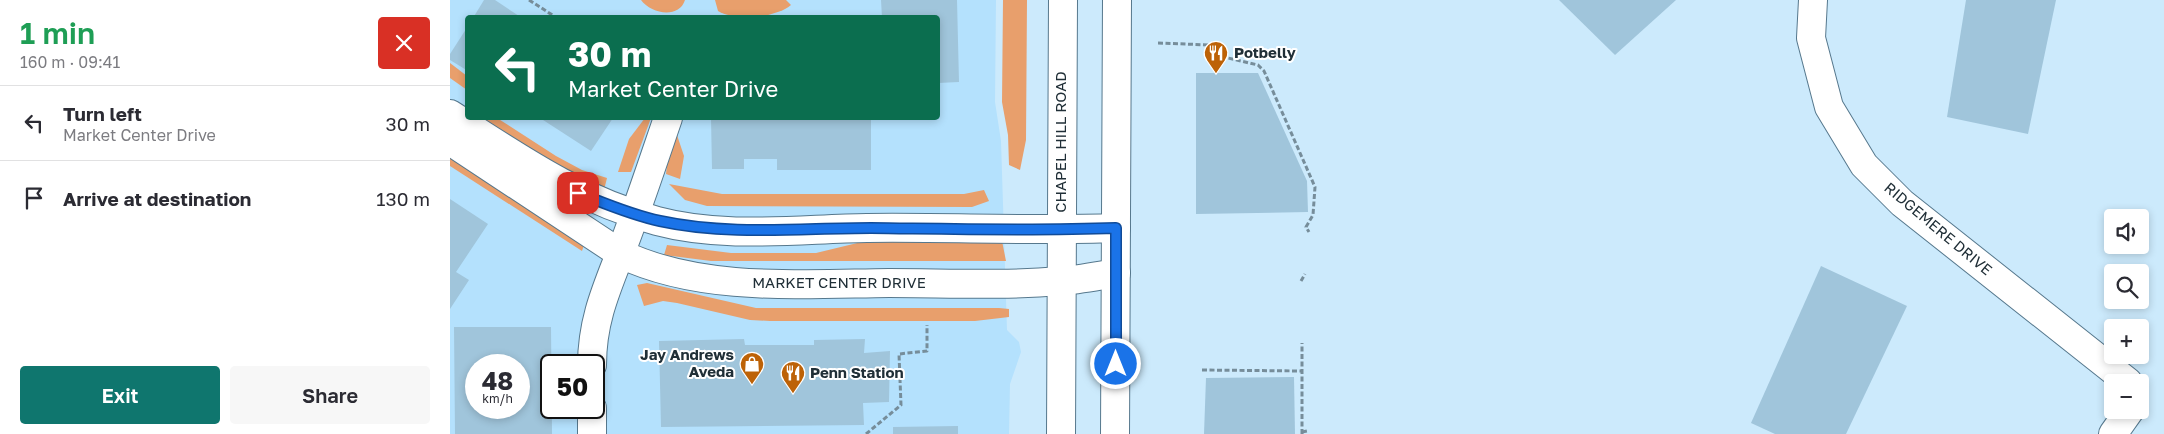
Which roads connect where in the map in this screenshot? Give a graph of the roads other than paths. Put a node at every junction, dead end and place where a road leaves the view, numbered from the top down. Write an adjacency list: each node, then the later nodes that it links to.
1 (1064, 0): 9 (street, CHAPEL HILL ROAD)
2 (1117, 0): 8 (street)
3 (1813, 0): 14 (street, RIDGEMERE DRIVE)
4 (450, 114): 7 (street)
5 (667, 120): 7 (street)
6 (450, 141): 10 (street, MARKET CENTER DRIVE)
7 (635, 214): 9 (street); 10 (street)
8 (1116, 228): 9 (street); 11 (street)
9 (1061, 230): 12 (street, CHAPEL HILL ROAD)
10 (621, 254): 12 (street, MARKET CENTER DRIVE); 13 (street)
11 (1116, 273): 12 (street, MARKET CENTER DRIVE); 19 (street)
12 (1061, 281): 18 (street, CHAPEL HILL ROAD)
13 (592, 354)
14 (2110, 374)
15 (592, 419): 17 (street)
16 (2122, 419): 20 (street)
17 (592, 434)
18 (1061, 434)
19 (1115, 434)
20 (2113, 434)

